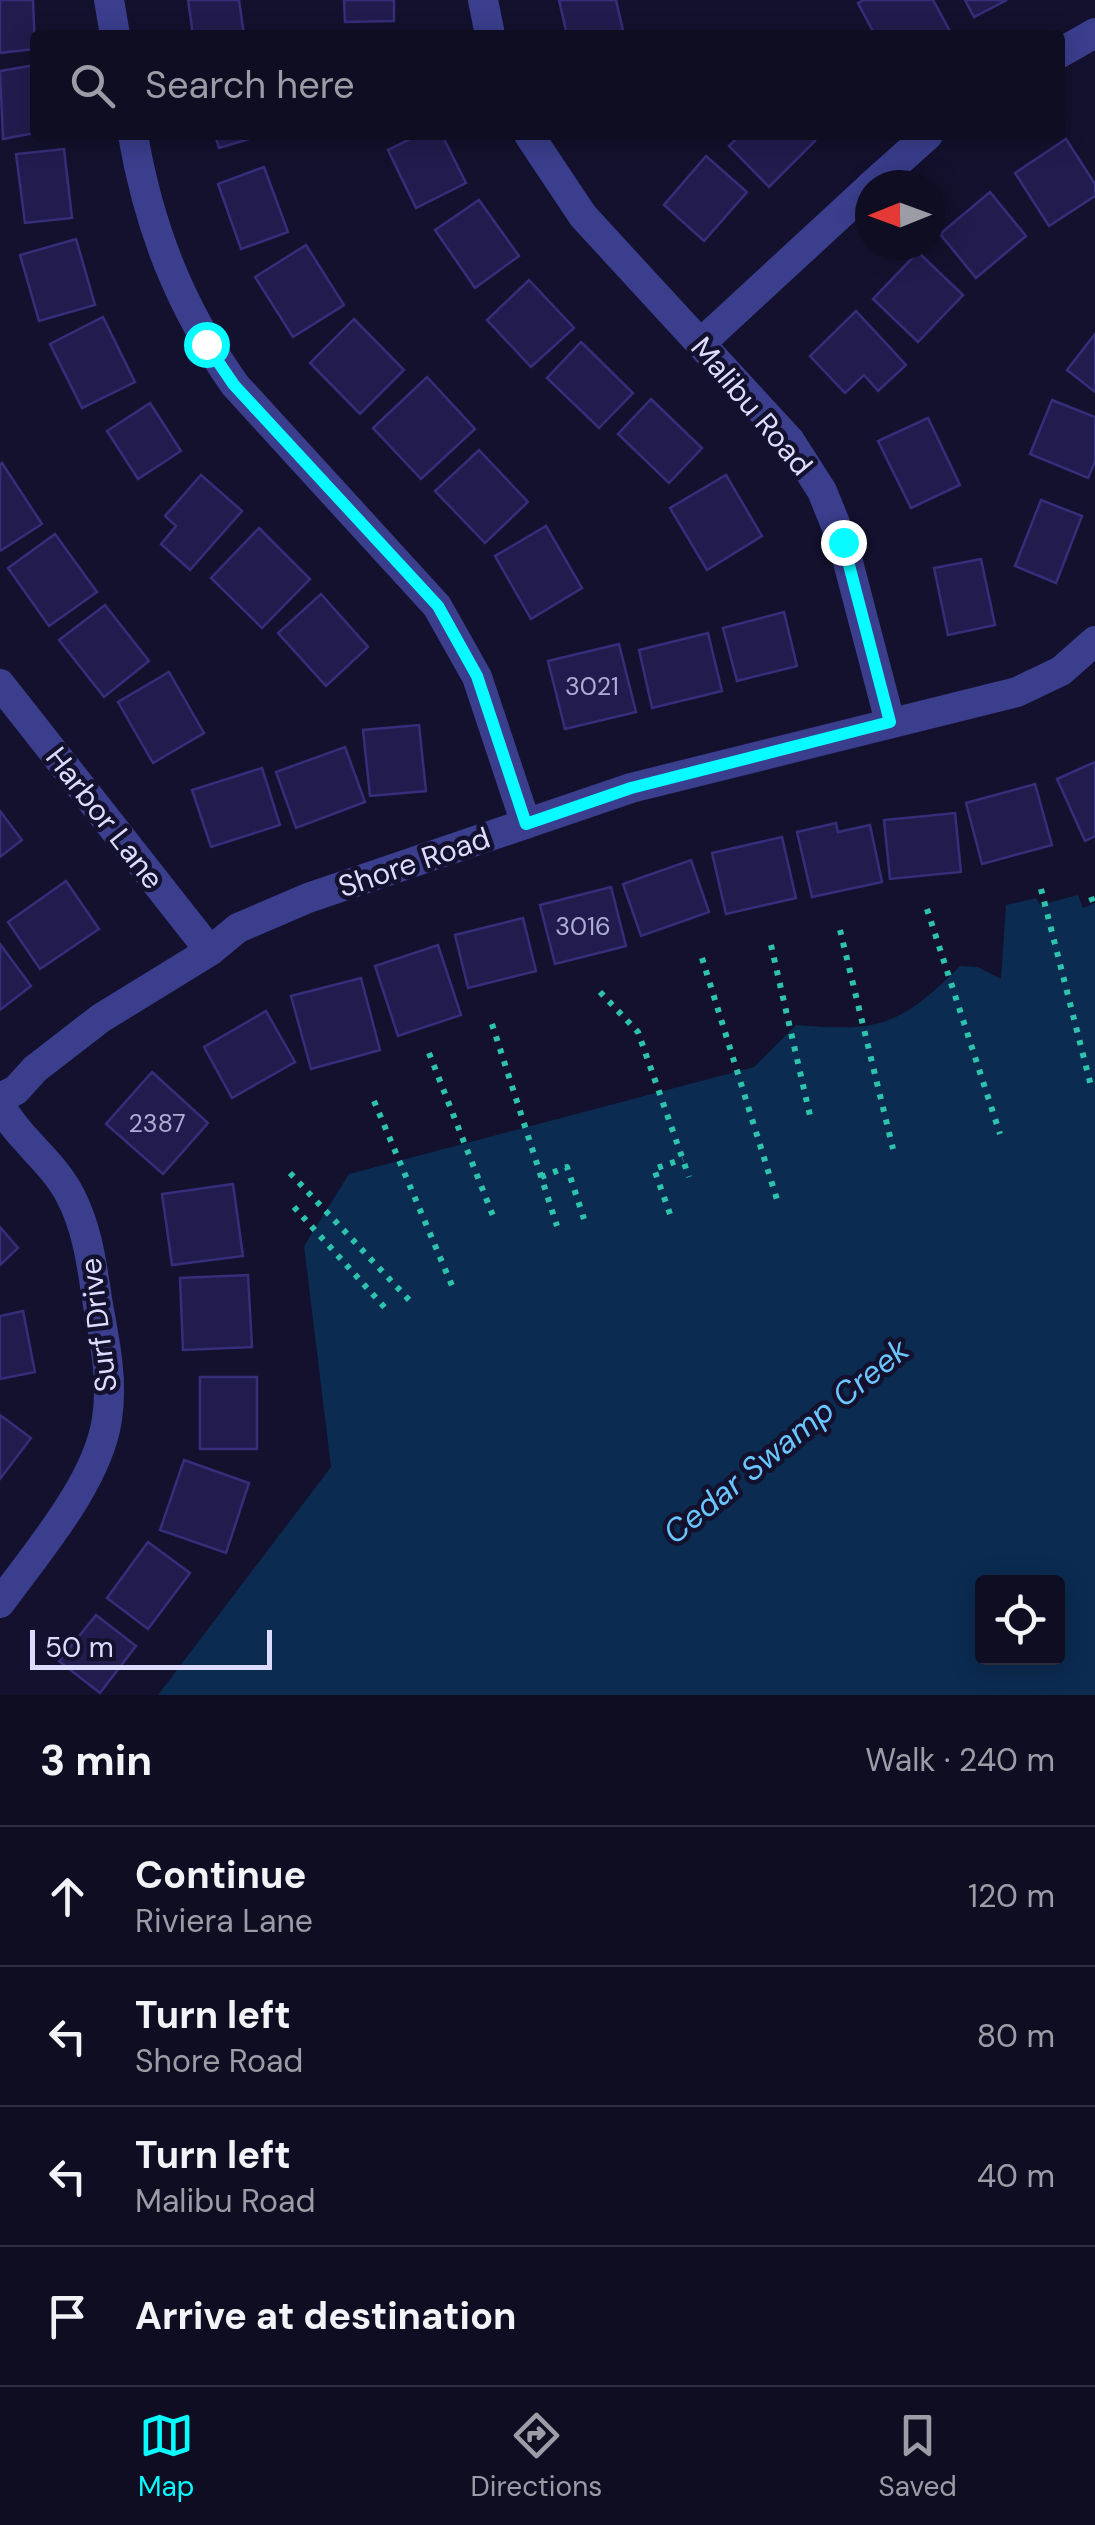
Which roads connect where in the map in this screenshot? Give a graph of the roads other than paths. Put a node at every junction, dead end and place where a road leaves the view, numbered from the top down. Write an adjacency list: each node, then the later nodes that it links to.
1 (109, 0): 3 (street)
2 (484, 0): 4 (street)
3 (115, 30)
4 (489, 30)
5 (1095, 33): 6 (street)
6 (1065, 50)
7 (134, 140): 16 (street)
8 (532, 140): 12 (street, Malibu Road)
9 (922, 140): 10 (street)
10 (889, 170)
11 (855, 201): 12 (street)
12 (701, 343): 15 (street, Malibu Road)
13 (1095, 641): 15 (street, Shore Road)
14 (0, 684): 17 (street, Harbor Lane)
15 (890, 722): 16 (street, Shore Road)
16 (526, 824): 17 (street, Shore Road)
17 (210, 951): 18 (street, Shore Road)
18 (0, 1101): 19 (street, Surf Drive)
19 (0, 1603)

